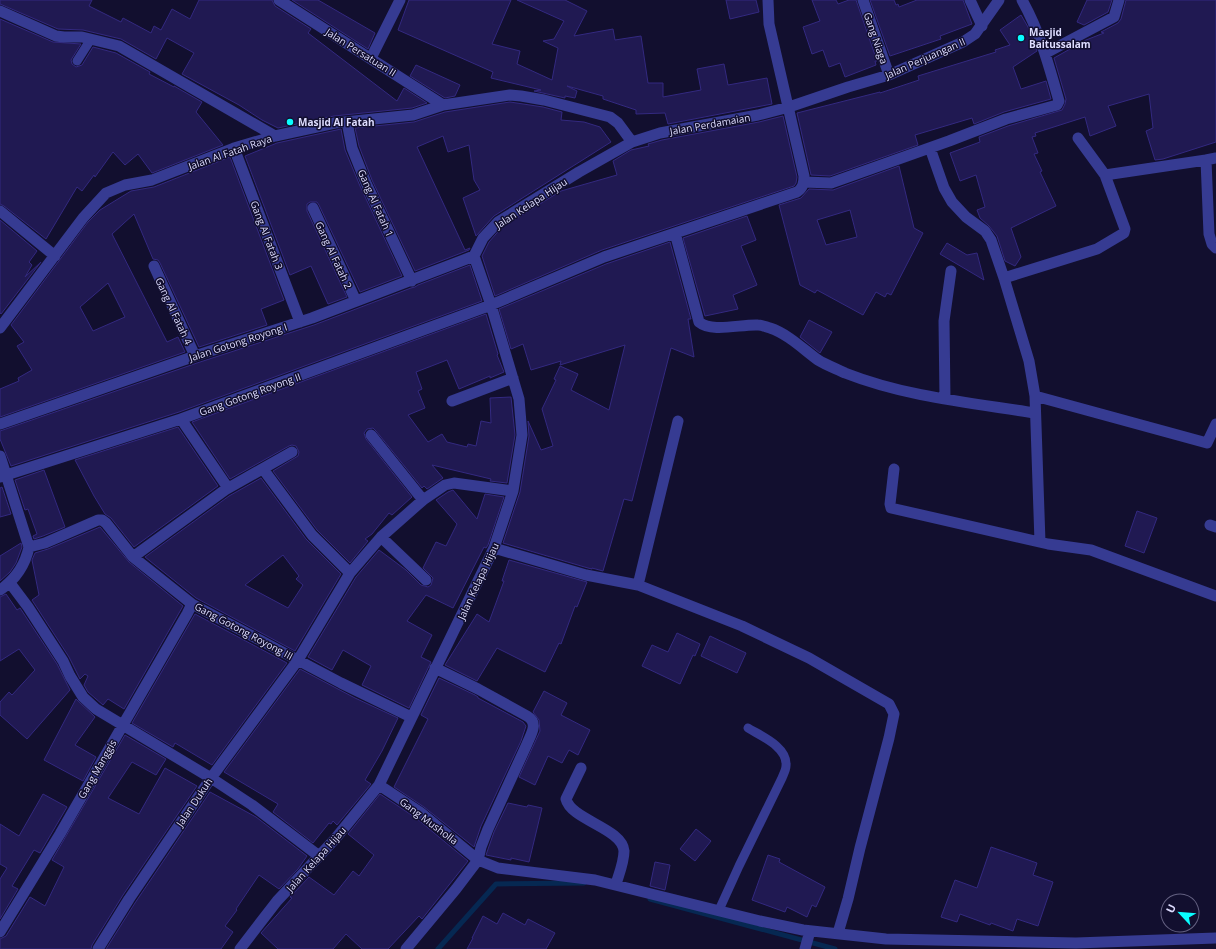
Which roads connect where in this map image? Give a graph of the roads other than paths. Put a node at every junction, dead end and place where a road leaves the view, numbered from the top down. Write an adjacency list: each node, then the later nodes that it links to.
1 (279, 0): 13 (street, Jalan Persatuan II)
2 (400, 0): 13 (street)
3 (768, 0): 17 (street)
4 (863, 0): 15 (street, Gang Niaga)
5 (970, 0): 10 (street)
6 (999, 0): 10 (street, Jalan Perjuangan II)
7 (1022, 0): 12 (street)
8 (1119, 0): 12 (street)
9 (0, 11): 11 (street)
10 (982, 26): 15 (street, Jalan Perjuangan II)
11 (91, 39): 14 (lane); 19 (street)
12 (1046, 53): 23 (street)
13 (371, 58): 16 (street, Jalan Persatuan II)
14 (77, 61)
15 (889, 75): 17 (street, Jalan Perjuangan II)
16 (443, 105): 18 (street, Jalan Al Fatah Raya); 21 (street, Jalan Al Fatah Raya)
17 (789, 107): 21 (street, Jalan Perdamaian); 26 (street)
18 (347, 122): 19 (street, Jalan Al Fatah Raya); 36 (street, Gang Al Fatah 1)
19 (275, 136): 22 (street, Jalan Al Fatah Raya)
20 (1078, 138): 25 (street)
21 (632, 142): 32 (street, Jalan Kelapa Hijau)
22 (234, 148): 31 (street, Jalan Al Fatah Raya); 39 (street, Gang Al Fatah 3)
23 (930, 148): 26 (street); 35 (street)
24 (1211, 159): 25 (street); 30 (street)
25 (1105, 175): 35 (street)
26 (804, 182): 29 (street, Gang Gotong Royong II)
27 (313, 208): 37 (street, Gang Al Fatah 2)
28 (0, 211): 31 (street)
29 (675, 233): 38 (street, Gang Gotong Royong II); 44 (street)
30 (1216, 248)
31 (55, 256): 40 (street, Jalan Al Fatah Raya)
32 (474, 256): 36 (street, Jalan Gotong Royong I); 38 (street, Jalan Kelapa Hijau)
33 (154, 266): 41 (street, Gang Al Fatah 4)
34 (951, 271): 44 (street)
35 (1004, 278): 43 (street)
36 (412, 281): 37 (street, Jalan Gotong Royong I)
37 (356, 301): 39 (street, Jalan Gotong Royong I)
38 (491, 305): 42 (street, Jalan Kelapa Hijau); 47 (street, Gang Gotong Royong II)
39 (300, 322): 41 (street, Jalan Gotong Royong I)
40 (0, 328)
41 (195, 356): 49 (street, Jalan Gotong Royong I)
42 (513, 378): 45 (street); 59 (street, Jalan Kelapa Hijau)
43 (1035, 396): 46 (street); 52 (street)
44 (945, 399): 46 (street)
45 (452, 401)
46 (1036, 413): 62 (street)
47 (181, 419): 57 (street, Gang Gotong Royong II); 58 (street)
48 (678, 421): 69 (street)
49 (0, 424)
50 (1216, 424): 52 (street)
51 (371, 435): 60 (street)
52 (1212, 445)
53 (292, 452): 55 (street)
54 (0, 456): 57 (street)
55 (263, 469): 58 (street); 66 (street)
56 (894, 469): 62 (street)
57 (3, 476): 63 (street)
58 (228, 488): 65 (street)
59 (513, 491): 60 (street, Jalan Dukuh); 64 (street, Jalan Kelapa Hijau)
60 (423, 500): 61 (street, Jalan Dukuh)
61 (381, 537): 66 (street, Jalan Dukuh); 67 (street)
62 (1040, 542): 71 (street)
63 (29, 547): 65 (street, Gang Gotong Royong III); 68 (street)
64 (494, 548): 69 (street); 74 (street, Jalan Kelapa Hijau)
65 (134, 557): 72 (street, Gang Gotong Royong III)
66 (350, 573): 73 (street, Jalan Dukuh)
67 (426, 580)
68 (10, 583): 70 (street); 76 (street)
69 (638, 585): 86 (street)
70 (0, 590)
71 (1216, 596)
72 (192, 604): 73 (street, Gang Gotong Royong III); 76 (street, Gang Manggis)
73 (298, 660): 75 (street, Gang Gotong Royong III); 79 (street, Jalan Dukuh)
74 (435, 668): 75 (street, Jalan Kelapa Hijau); 82 (street)
75 (411, 717): 80 (street, Jalan Kelapa Hijau)
76 (122, 726): 79 (street); 85 (street, Gang Manggis)
77 (748, 728): 84 (lane)
78 (581, 768): 83 (street)
79 (211, 778): 81 (street); 89 (street, Jalan Dukuh)
80 (378, 785): 81 (street, Jalan Kelapa Hijau); 82 (street, Gang Musholla)
81 (319, 856): 90 (street, Jalan Kelapa Hijau)
82 (478, 860): 83 (street); 91 (street)
83 (616, 884): 84 (street)
84 (719, 910): 88 (street)
85 (0, 932)
86 (838, 933): 87 (street); 88 (street)
87 (1216, 938)
88 (808, 939)
89 (98, 949)
90 (240, 949)
91 (406, 949)

